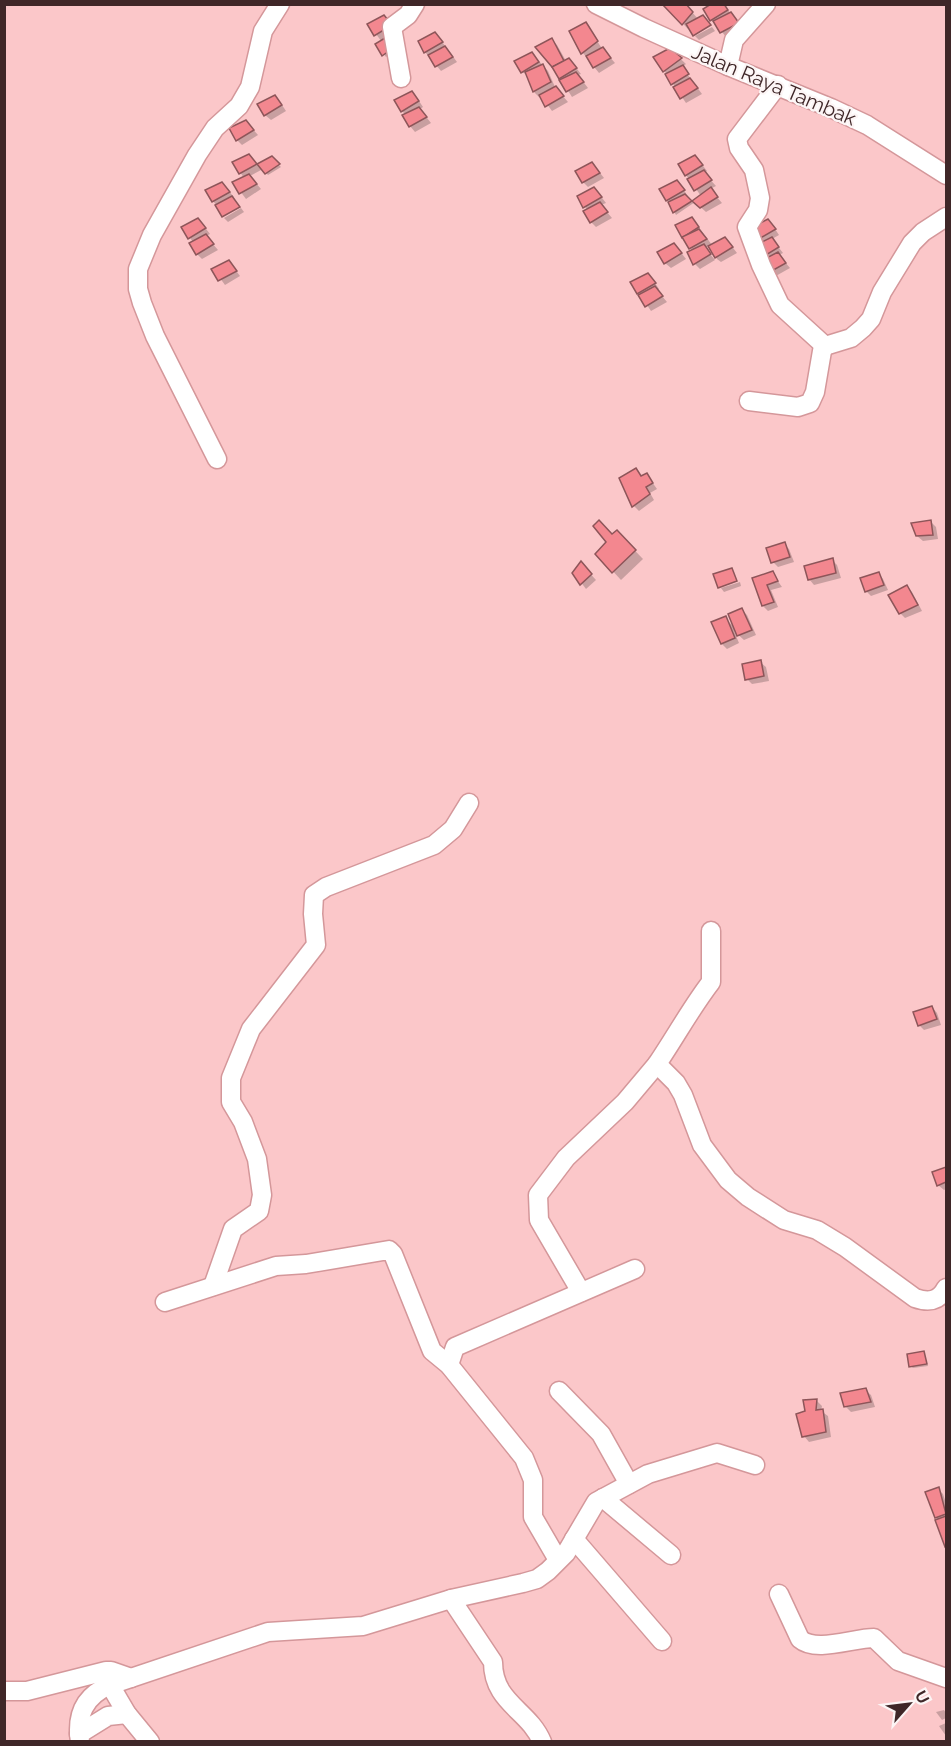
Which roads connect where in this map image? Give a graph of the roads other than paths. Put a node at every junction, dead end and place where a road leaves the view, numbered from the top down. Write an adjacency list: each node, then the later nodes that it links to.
1 (280, 4): 12 (street)
2 (415, 4): 6 (street)
3 (596, 4): 5 (street, Jalan Raya Tambak)
4 (766, 4): 5 (street)
5 (728, 66): 7 (street, Jalan Raya Tambak)
6 (400, 78)
7 (778, 85): 8 (street, Jalan Raya Tambak); 10 (street)
8 (946, 175)
9 (946, 217): 10 (street)
10 (825, 346): 11 (street)
11 (749, 401)
12 (217, 459)
13 (469, 803): 17 (street)
14 (711, 931): 15 (street)
15 (657, 1064): 18 (street); 19 (street)
16 (634, 1269): 19 (street)
17 (213, 1286): 20 (street); 21 (street)
18 (946, 1288)
19 (581, 1292): 21 (street)
20 (165, 1302)
21 (449, 1365): 28 (street)
22 (559, 1391): 24 (street)
23 (755, 1465): 24 (street)
24 (629, 1484): 25 (street)
25 (603, 1498): 26 (street); 27 (street)
26 (574, 1539): 28 (street); 31 (street)
27 (671, 1555)
28 (558, 1560): 30 (street)
29 (779, 1594): 33 (street)
30 (451, 1599): 32 (street); 39 (street)
31 (662, 1641)
32 (131, 1678): 34 (street); 35 (street)
33 (946, 1678)
34 (110, 1685): 36 (street); 37 (street)
35 (4, 1691)
36 (128, 1714): 37 (street); 38 (street)
37 (79, 1738)
38 (150, 1742)
39 (542, 1742)

